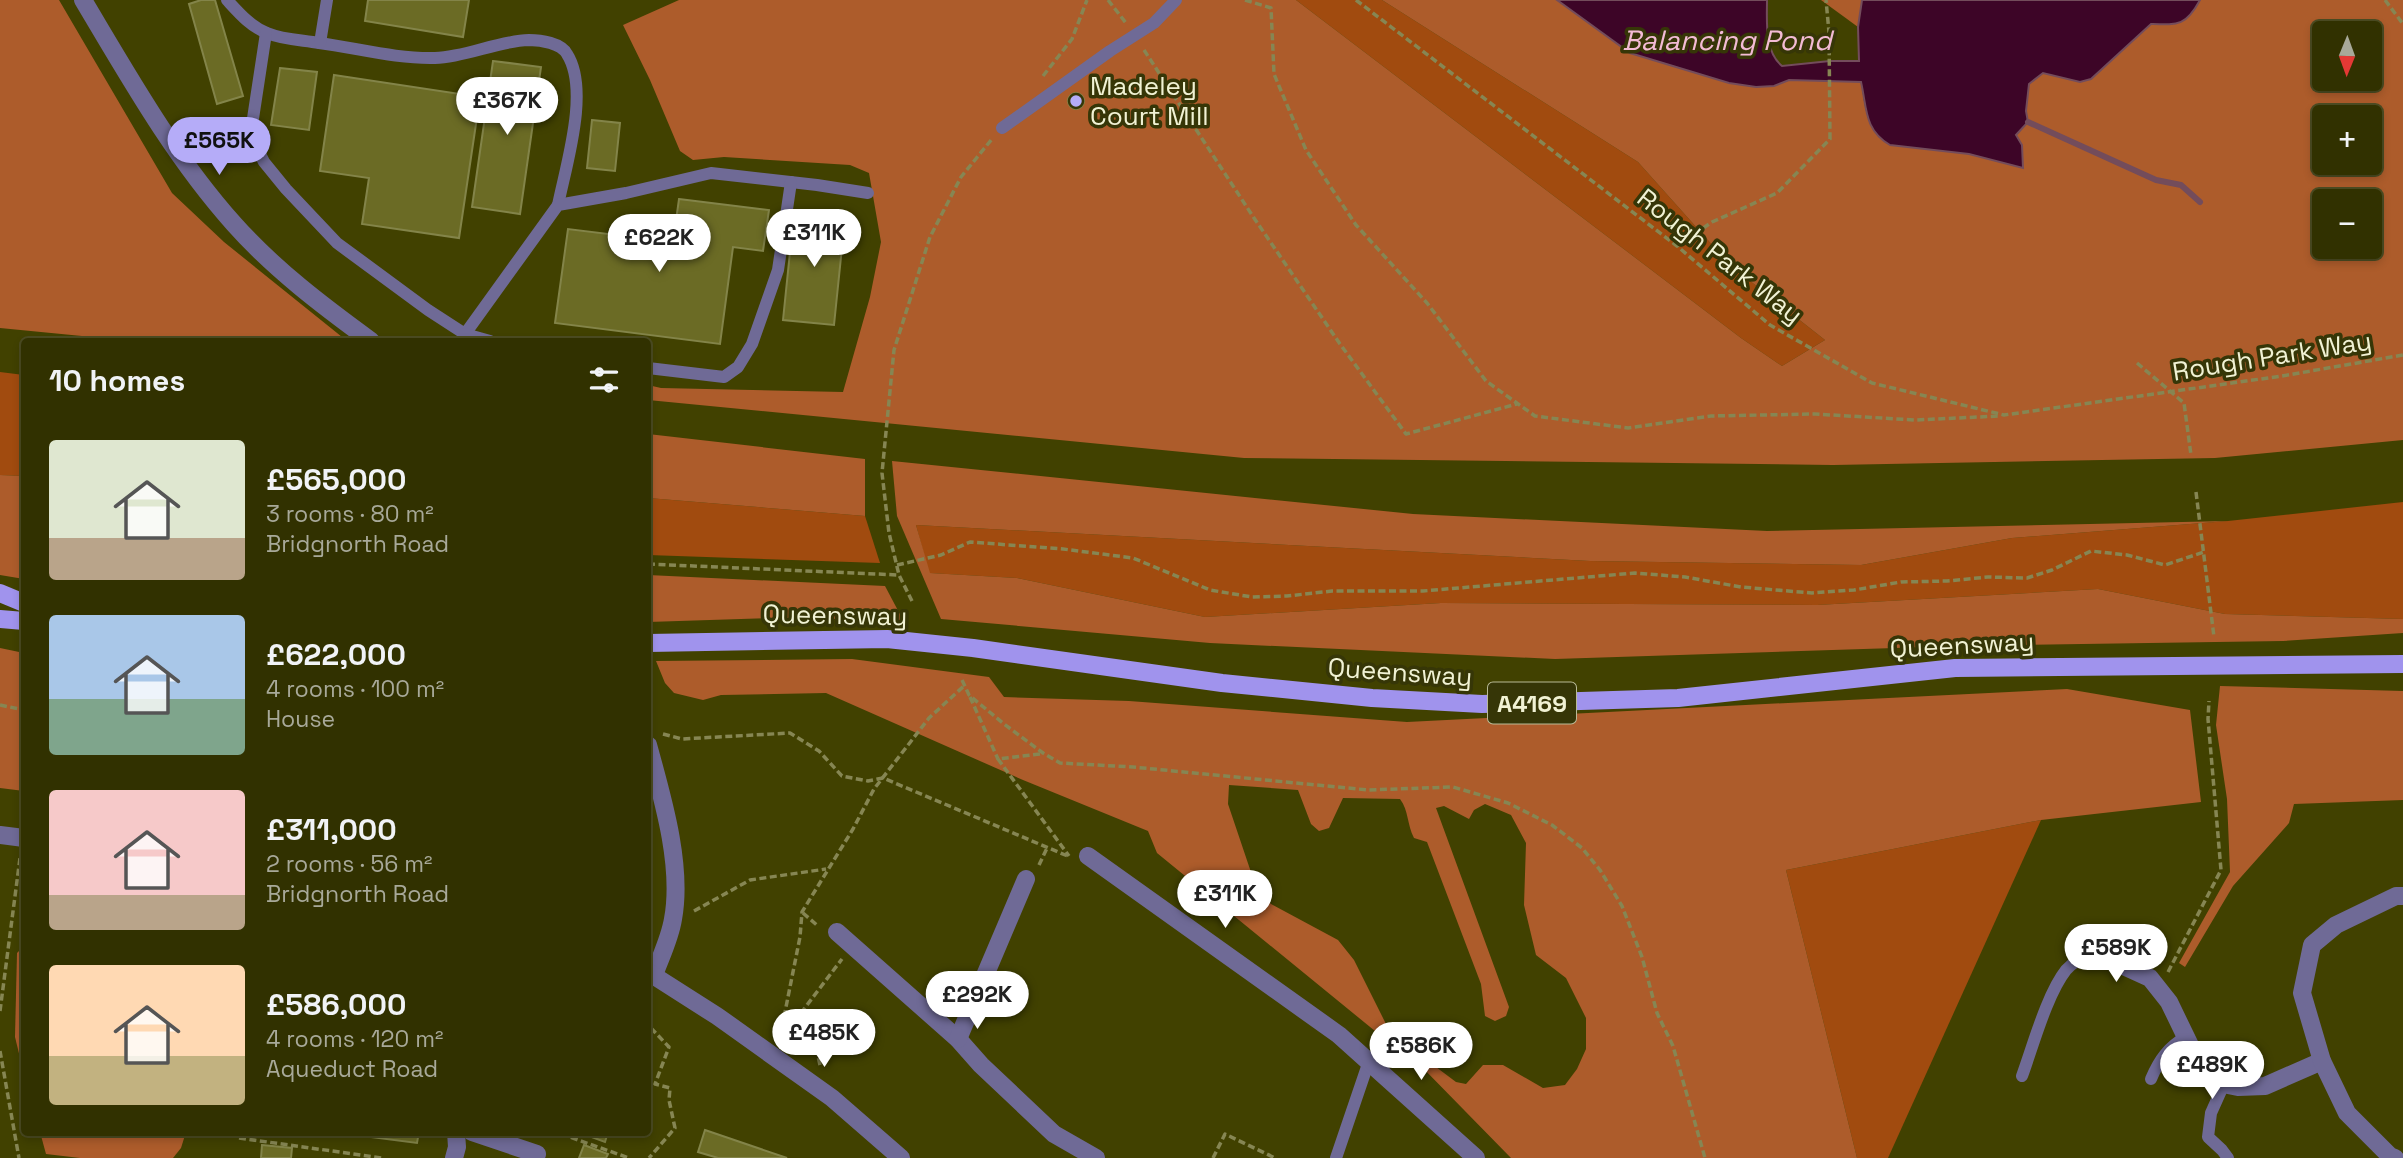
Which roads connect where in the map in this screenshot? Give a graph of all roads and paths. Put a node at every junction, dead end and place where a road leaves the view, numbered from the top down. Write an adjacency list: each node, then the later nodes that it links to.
1 (83, 0): 23 (street)
2 (227, 0): 13 (lane)
3 (327, 0): 14 (lane)
4 (1087, 0): 16 (path)
5 (1108, 0): 11 (path)
6 (1176, 0): 17 (lane)
7 (1245, 0): 29 (path)
8 (1356, 0): 21 (path, Rough Park Way)
9 (1826, 0): 21 (path)
10 (2385, 0): 12 (path)
11 (1126, 24)
12 (2403, 24)
13 (266, 33): 14 (lane); 22 (lane)
14 (320, 43): 20 (lane)
15 (1145, 52): 29 (path)
16 (1041, 79)
17 (1002, 128): 35 (path)
18 (792, 182): 19 (lane); 20 (lane); 27 (lane)
19 (868, 193)
20 (558, 205): 22 (lane)
21 (1677, 246): 30 (path, Rough Park Way)
22 (465, 334): 24 (lane)
23 (367, 338)
24 (479, 338)
25 (2403, 355): 28 (path, Rough Park Way)
26 (2137, 363): 28 (path)
27 (651, 368)
28 (2172, 392): 30 (path, Rough Park Way); 31 (path)
29 (1519, 404): 30 (path)
30 (2004, 415)
31 (2192, 455)
32 (2196, 492): 33 (path)
33 (2204, 552): 35 (path); 42 (path)
34 (651, 564): 36 (path)
35 (897, 565): 36 (path)
36 (899, 575): 38 (path)
37 (0, 593): 39 (main road)
38 (912, 601)
39 (21, 602)
40 (0, 619): 41 (main road)
41 (21, 621)
42 (2214, 637)
43 (655, 642): 44 (main road, Queensway / A4169)
44 (2403, 664)
45 (969, 695): 50 (path); 51 (path); 52 (path)
46 (2209, 701): 65 (path)
47 (0, 705): 48 (path)
48 (21, 709)
49 (653, 739): 52 (path); 60 (street)
50 (1042, 753): 51 (path); 94 (path)
51 (998, 759): 55 (path)
52 (883, 778): 55 (path)
53 (0, 835): 54 (street)
54 (21, 838)
55 (1079, 857): 72 (street)
56 (20, 858): 66 (path)
57 (826, 869): 60 (path)
58 (1026, 879): 70 (street)
59 (2403, 896): 73 (street)
60 (672, 923): 64 (street)
61 (837, 932): 62 (street)
62 (852, 946): 68 (path); 70 (street)
63 (2093, 952): 65 (street); 74 (lane)
64 (651, 973): 88 (street)
65 (2158, 989): 69 (street)
66 (0, 1011)
67 (651, 1028): 87 (path)
68 (788, 1030)
69 (2186, 1037): 75 (lane); 76 (street)
70 (958, 1039): 89 (street)
71 (0, 1051): 83 (path)
72 (1369, 1061): 92 (lane); 93 (street)
73 (2322, 1061): 76 (street); 82 (street)
74 (2022, 1076)
75 (2151, 1079)
76 (2224, 1084): 95 (lane)
77 (456, 1136): 85 (street)
78 (484, 1136): 81 (street)
79 (567, 1136): 86 (path)
80 (239, 1138): 84 (path)
81 (537, 1154)
82 (2392, 1157)
83 (19, 1158)
84 (382, 1158)
85 (454, 1158)
86 (629, 1158)
87 (649, 1158)
88 (901, 1158)
89 (1096, 1158)
90 (1213, 1158): 91 (path)
91 (1275, 1158)
92 (1336, 1158)
93 (1476, 1158)
94 (1705, 1158)
95 (2228, 1158)

